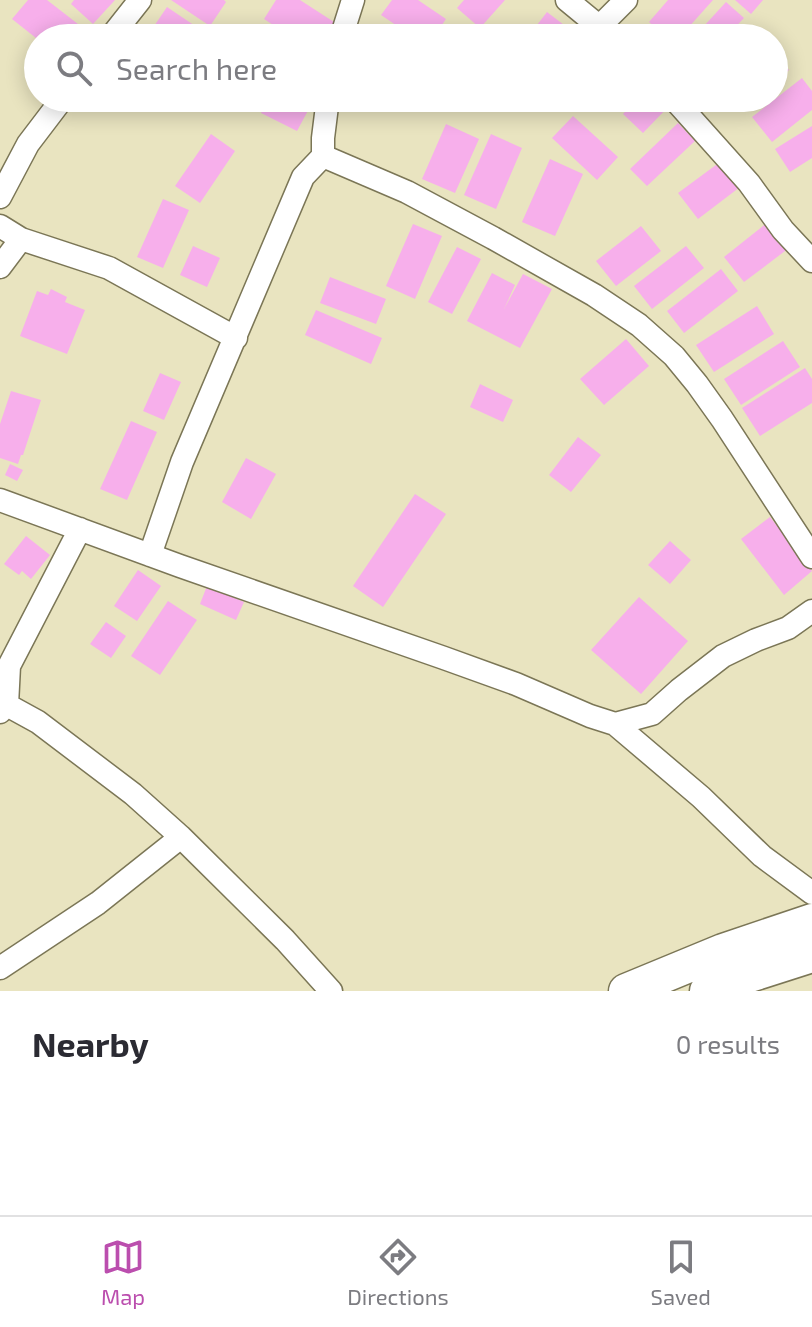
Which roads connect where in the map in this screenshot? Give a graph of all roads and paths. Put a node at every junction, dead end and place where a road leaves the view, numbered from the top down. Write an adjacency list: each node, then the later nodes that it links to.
1 (140, 0): 5 (street)
2 (353, 0): 6 (street)
3 (567, 0): 7 (street)
4 (626, 0): 8 (street)
5 (121, 24)
6 (345, 24)
7 (597, 24)
8 (612, 24)
9 (52, 112): 13 (street)
10 (326, 112): 12 (street)
11 (686, 112): 16 (street)
12 (323, 156): 18 (street); 22 (street)
13 (0, 197)
14 (0, 226): 15 (street)
15 (21, 239): 17 (street); 18 (street)
16 (812, 261)
17 (0, 267)
18 (236, 338): 21 (street)
19 (0, 500): 20 (street)
20 (80, 529): 21 (street); 24 (street)
21 (150, 555): 25 (street)
22 (812, 557)
23 (812, 611): 25 (street)
24 (3, 708): 26 (street)
25 (615, 724): 27 (street)
26 (181, 837): 30 (street); 31 (street)
27 (812, 893)
28 (812, 921): 32 (main road)
29 (812, 955): 33 (main road)
30 (0, 968)
31 (331, 991)
32 (626, 991)
33 (707, 991)

